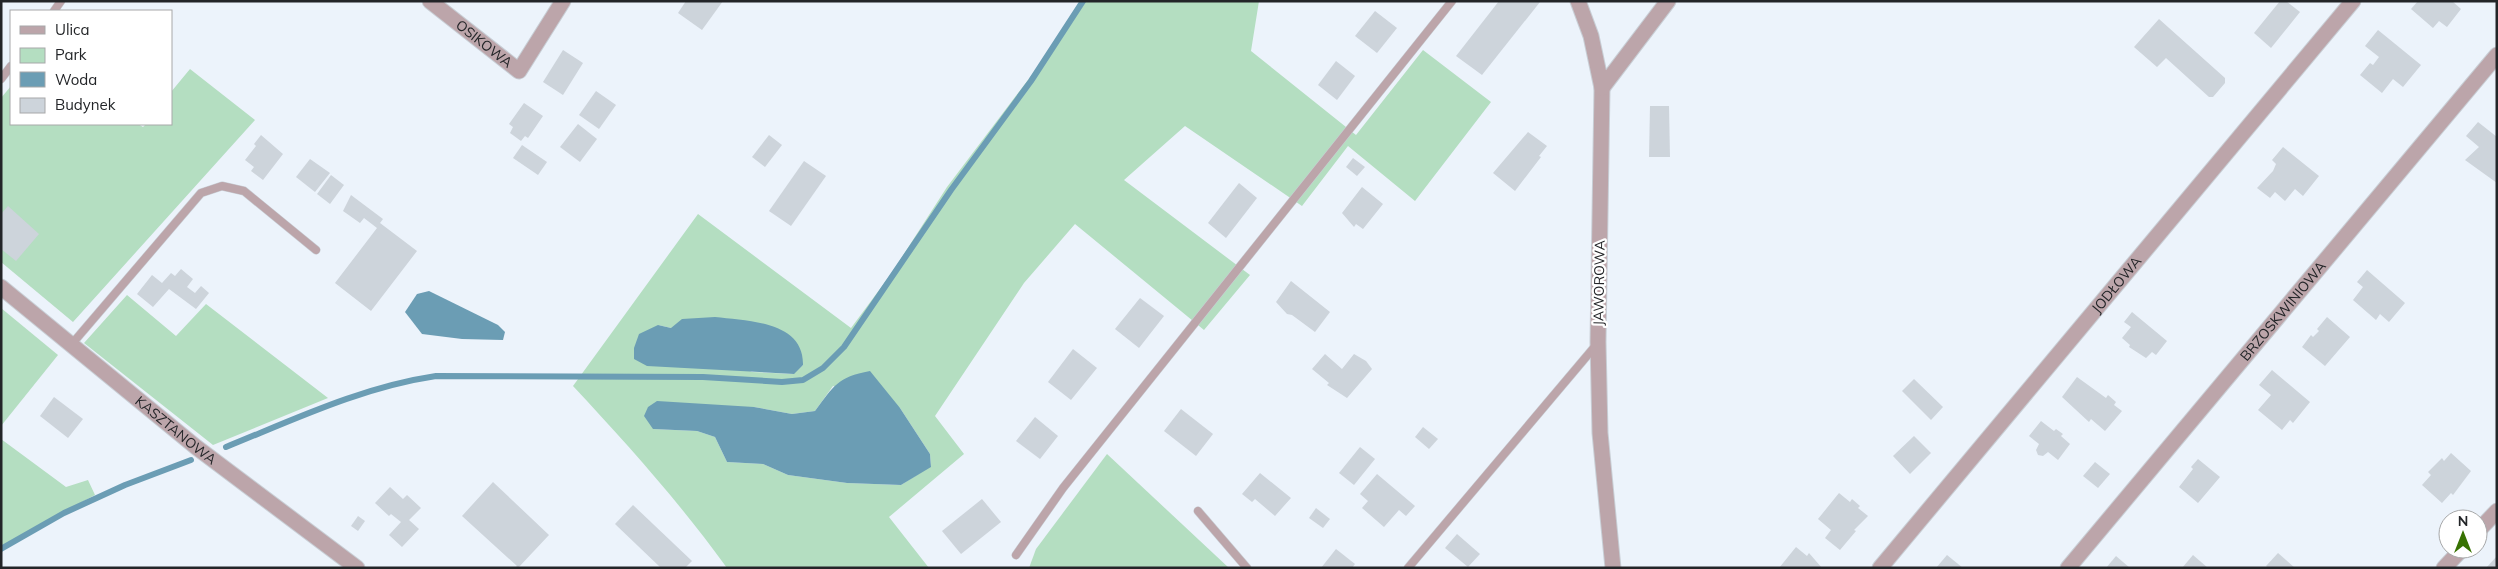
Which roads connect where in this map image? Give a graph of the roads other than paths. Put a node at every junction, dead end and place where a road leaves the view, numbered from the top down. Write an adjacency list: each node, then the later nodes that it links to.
1 (430, 1): 2 (street, OSIKOWA)
2 (563, 1)
3 (1452, 1): 18 (lane)
4 (1578, 1): 10 (street, JAWOROWA)
5 (1668, 1): 10 (street)
6 (2353, 1): 23 (street, JODŁOWA)
7 (2497, 55): 24 (street, BRZOSKWINIOWA)
8 (10, 67): 9 (lane)
9 (1, 79)
10 (1602, 88): 13 (street, JAWOROWA)
11 (316, 250): 14 (lane)
12 (1, 287): 14 (street, KASZTANOWA)
13 (1598, 342): 19 (street, JAWOROWA); 22 (lane)
14 (72, 345): 20 (street, KASZTANOWA)
15 (1198, 511): 21 (lane)
16 (2497, 511): 17 (street)
17 (2488, 521)
18 (1016, 555)
19 (1610, 565)
20 (357, 568)
21 (1247, 568)
22 (1408, 568)
23 (1880, 568)
24 (2068, 568)

